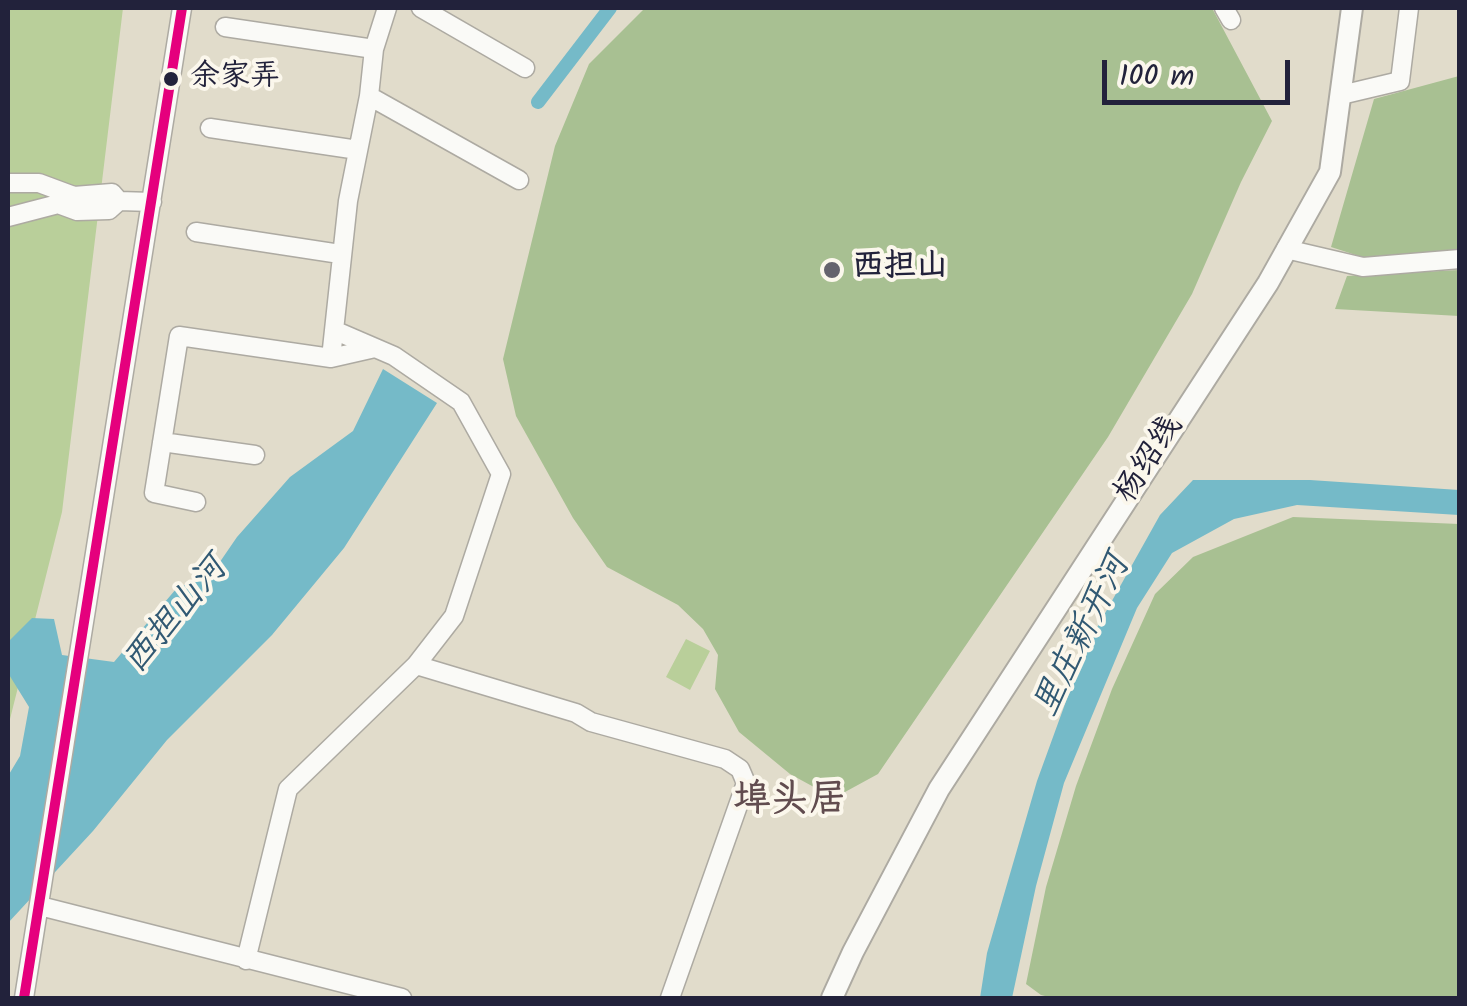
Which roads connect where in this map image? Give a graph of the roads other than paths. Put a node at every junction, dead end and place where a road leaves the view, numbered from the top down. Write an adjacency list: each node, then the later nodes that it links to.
1 (182, 8): 16 (street)
2 (388, 8): 7 (street)
3 (421, 8): 8 (street)
4 (1352, 8): 9 (main road, 杨绍线)
5 (1409, 8): 9 (street)
6 (225, 27): 7 (street)
7 (374, 49): 10 (street)
8 (525, 68)
9 (1341, 95): 19 (main road, 杨绍线)
10 (369, 96): 12 (street); 13 (street)
11 (210, 128): 12 (street)
12 (358, 150): 20 (street)
13 (519, 180)
14 (8, 183): 15 (street)
15 (120, 200): 16 (street); 17 (street)
16 (152, 202): 29 (street)
17 (8, 216)
18 (196, 232): 20 (street)
19 (1286, 250): 21 (street); 34 (main road, 杨绍线)
20 (340, 254): 22 (street)
21 (1460, 259)
22 (336, 331): 23 (street); 24 (street)
23 (376, 348): 24 (street); 28 (street)
24 (331, 358): 25 (street)
25 (162, 442): 26 (street); 27 (street)
26 (255, 456)
27 (196, 502)
28 (416, 665): 30 (street); 33 (street)
29 (42, 899): 30 (street); 31 (street)
30 (246, 960): 32 (street)
31 (24, 998)
32 (402, 998)
33 (670, 998)
34 (832, 998)

